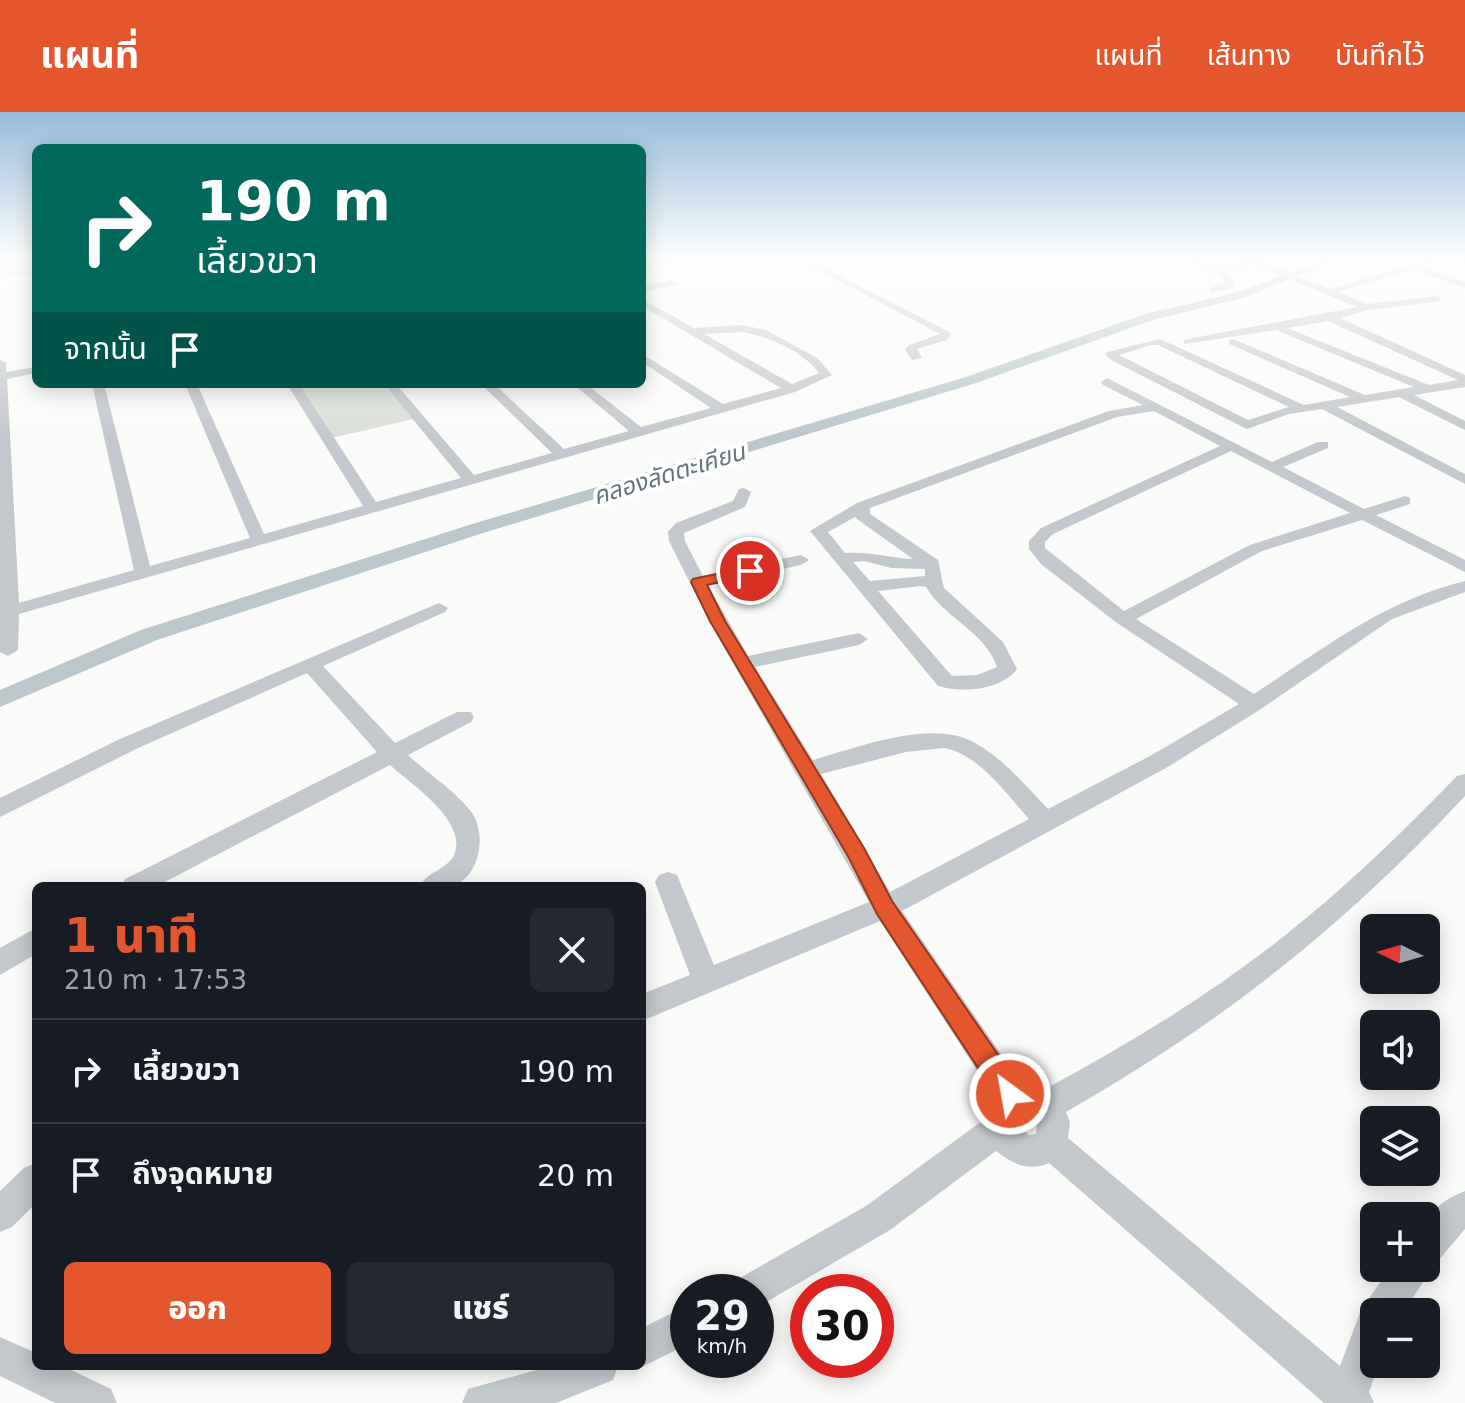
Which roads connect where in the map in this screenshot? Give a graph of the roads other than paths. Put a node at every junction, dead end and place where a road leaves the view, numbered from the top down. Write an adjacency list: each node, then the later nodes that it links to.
1 (670, 317): 6 (street)
2 (915, 317): 9 (street)
3 (1328, 317): 7 (street)
4 (1329, 317): 13 (street)
5 (1281, 329): 22 (street)
6 (695, 331): 21 (street); 21 (street)
7 (1188, 342)
8 (1233, 342): 24 (street)
9 (916, 358)
10 (646, 360): 28 (street)
11 (32, 370): 12 (street)
12 (0, 372): 52 (street)
13 (1465, 381): 22 (street)
14 (1107, 382): 26 (street)
15 (99, 388): 46 (street)
16 (193, 388): 42 (street)
17 (296, 388): 40 (street)
18 (393, 388): 36 (street)
19 (491, 388): 33 (street)
20 (584, 388): 30 (street)
21 (791, 389): 28 (street)
22 (1427, 389): 23 (street)
23 (1399, 392): 24 (street); 29 (street)
24 (1363, 398): 25 (street)
25 (1324, 405): 27 (street); 35 (street)
26 (1155, 407): 32 (street); 39 (street)
27 (1301, 408): 27 (street)
28 (721, 409): 30 (street)
29 (1465, 426)
30 (640, 433): 33 (street)
31 (1323, 445): 34 (street)
32 (1229, 447): 34 (street); 53 (street)
33 (562, 455): 36 (street)
34 (1270, 468): 41 (street)
35 (1465, 480)
36 (472, 482): 40 (street)
37 (744, 492): 48 (street)
38 (1405, 501): 41 (street)
39 (862, 506): 43 (street); 47 (street)
40 (373, 509): 42 (street)
41 (1363, 513): 45 (street); 53 (street)
42 (259, 541): 46 (street)
43 (842, 558): 47 (street); 50 (street)
44 (801, 560): 48 (street)
45 (1465, 567)
46 (143, 572): 52 (street)
47 (933, 573): 50 (street); 50 (street)
48 (698, 582): 56 (street)
49 (1465, 586): 58 (street)
50 (867, 587)
51 (439, 608): 57 (street)
52 (10, 611): 55 (street)
53 (1123, 619): 58 (street)
54 (859, 639): 56 (street)
55 (8, 650)
56 (743, 663): 61 (street)
57 (310, 664): 60 (street); 63 (street)
58 (1254, 704): 64 (street)
59 (464, 717): 60 (street)
60 (391, 753): 65 (street); 66 (street)
61 (807, 770): 64 (street); 68 (street)
62 (1465, 782): 74 (street)
63 (0, 808)
64 (1045, 821): 68 (street)
65 (142, 882)
66 (439, 882)
67 (668, 882): 71 (street)
68 (885, 907): 71 (street); 73 (street)
69 (32, 943): 70 (street)
70 (0, 963)
71 (707, 982): 72 (street)
72 (646, 1006)
73 (1010, 1094): 74 (street); 75 (street)
74 (1046, 1106): 76 (street)
75 (1000, 1128): 76 (street); 81 (street)
76 (1051, 1144): 87 (street)
77 (32, 1184): 79 (street)
78 (1465, 1208): 80 (street)
79 (0, 1215)
80 (1440, 1232)
81 (774, 1279)
82 (670, 1333): 83 (street)
83 (646, 1346)
84 (0, 1356): 88 (street)
85 (1360, 1367): 87 (street)
86 (589, 1370): 89 (street)
87 (1349, 1401)
88 (97, 1403)
89 (482, 1403)

